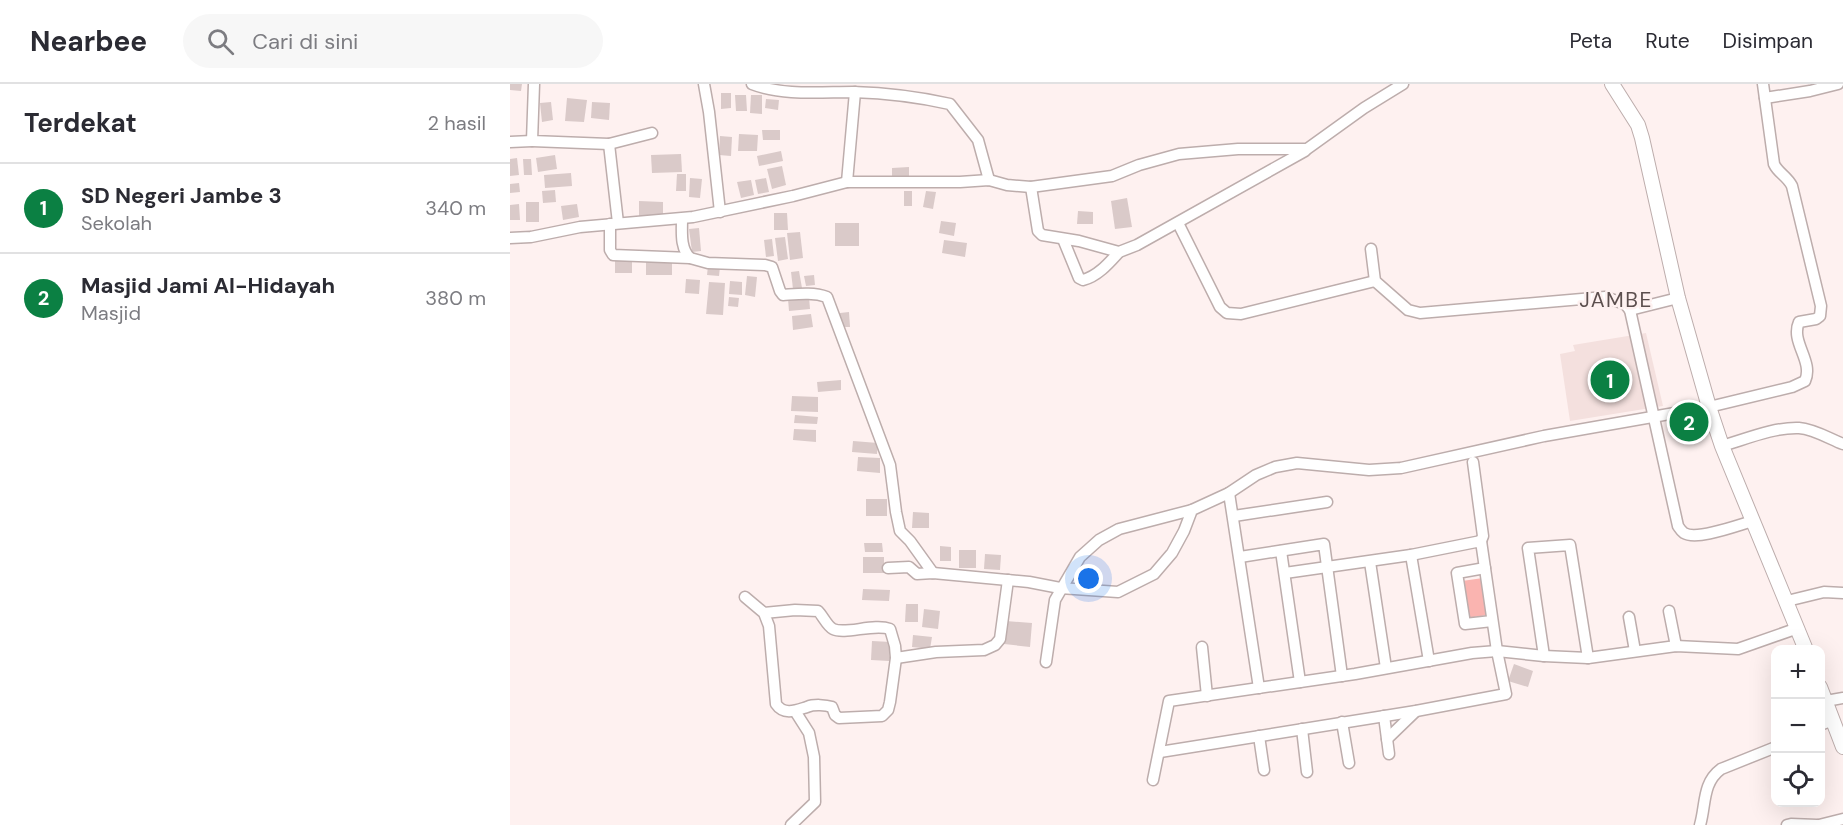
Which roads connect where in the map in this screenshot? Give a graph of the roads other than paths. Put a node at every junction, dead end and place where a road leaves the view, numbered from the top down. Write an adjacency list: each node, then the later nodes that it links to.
1 (534, 84): 11 (street)
2 (704, 84): 18 (street)
3 (752, 84): 8 (street)
4 (1403, 84): 14 (street)
5 (1612, 84): 28 (street)
6 (1763, 84): 9 (street)
7 (1838, 84): 9 (street)
8 (855, 92): 15 (street); 16 (street)
9 (1765, 98): 30 (street)
10 (652, 133): 13 (street)
11 (532, 141): 12 (street); 13 (street)
12 (510, 142)
13 (609, 144): 21 (street)
14 (1307, 149): 17 (street); 20 (street)
15 (989, 180): 16 (street); 17 (street)
16 (847, 182): 18 (street)
17 (1031, 187): 23 (street)
18 (720, 212): 19 (street)
19 (682, 219): 21 (street); 26 (street)
20 (1178, 223): 25 (street); 27 (street)
21 (614, 224): 22 (street); 26 (street)
22 (510, 238)
23 (1063, 238): 25 (street); 25 (street)
24 (1371, 249): 27 (street)
25 (1119, 252)
26 (690, 258): 48 (street)
27 (1375, 281): 29 (street)
28 (1677, 298): 29 (street); 30 (street)
29 (1630, 310): 31 (street)
30 (1709, 407): 31 (street); 33 (street)
31 (1653, 416): 35 (street); 39 (street)
32 (1843, 444): 33 (street)
33 (1722, 446): 39 (street)
34 (1473, 462): 40 (street)
35 (1229, 493): 37 (street); 38 (street)
36 (1327, 502): 38 (street)
37 (1192, 510): 51 (street); 51 (street)
38 (1234, 516): 43 (street)
39 (1754, 521): 54 (street)
40 (1481, 541): 42 (street); 47 (street)
41 (1281, 551): 43 (street); 46 (street); 49 (street)
42 (1411, 555): 44 (street); 68 (street)
43 (1240, 557): 73 (street)
44 (1370, 562): 46 (street); 70 (street)
45 (888, 568): 48 (street)
46 (1328, 568): 49 (street); 71 (street)
47 (1485, 568): 58 (street); 58 (street)
48 (933, 573): 50 (street)
49 (1285, 573): 72 (street)
50 (1008, 580): 51 (street); 66 (street)
51 (1060, 588): 69 (street)
52 (1843, 593): 54 (street)
53 (745, 597): 56 (street)
54 (1787, 601): 59 (street)
55 (1669, 611): 61 (street)
56 (764, 613): 66 (street); 78 (street)
57 (1629, 617): 64 (street)
58 (1492, 621): 63 (street)
59 (1798, 628): 60 (street); 61 (street)
60 (1804, 645)
61 (1676, 646): 64 (street)
62 (1202, 647): 74 (street)
63 (1497, 651): 65 (street); 68 (street); 79 (street)
64 (1635, 651): 67 (street)
65 (1544, 656): 67 (street); 67 (street)
66 (896, 658): 78 (street)
67 (1588, 658)
68 (1430, 661): 70 (street)
69 (1046, 662)
70 (1386, 668): 71 (street)
71 (1342, 676): 72 (street)
72 (1300, 682): 73 (street)
73 (1259, 688): 74 (street)
74 (1207, 696): 88 (street)
75 (1843, 698): 77 (street)
76 (1825, 699): 77 (street)
77 (1826, 702): 82 (street)
78 (795, 711): 95 (street)
79 (1416, 711): 80 (street); 85 (street)
80 (1384, 716): 81 (street); 85 (street)
81 (1342, 722): 83 (street); 90 (street)
82 (1827, 722): 86 (street)
83 (1302, 729): 84 (street); 92 (street)
84 (1259, 736): 88 (street); 91 (street)
85 (1387, 739): 89 (street)
86 (1843, 747)
87 (1771, 749): 96 (street)
88 (1160, 752): 93 (street)
89 (1389, 754)
90 (1349, 764)
91 (1264, 770)
92 (1307, 772)
93 (1153, 780)
94 (1843, 819): 98 (street)
95 (791, 825)
96 (1700, 825)
97 (1787, 825): 98 (street)
98 (1818, 825)

